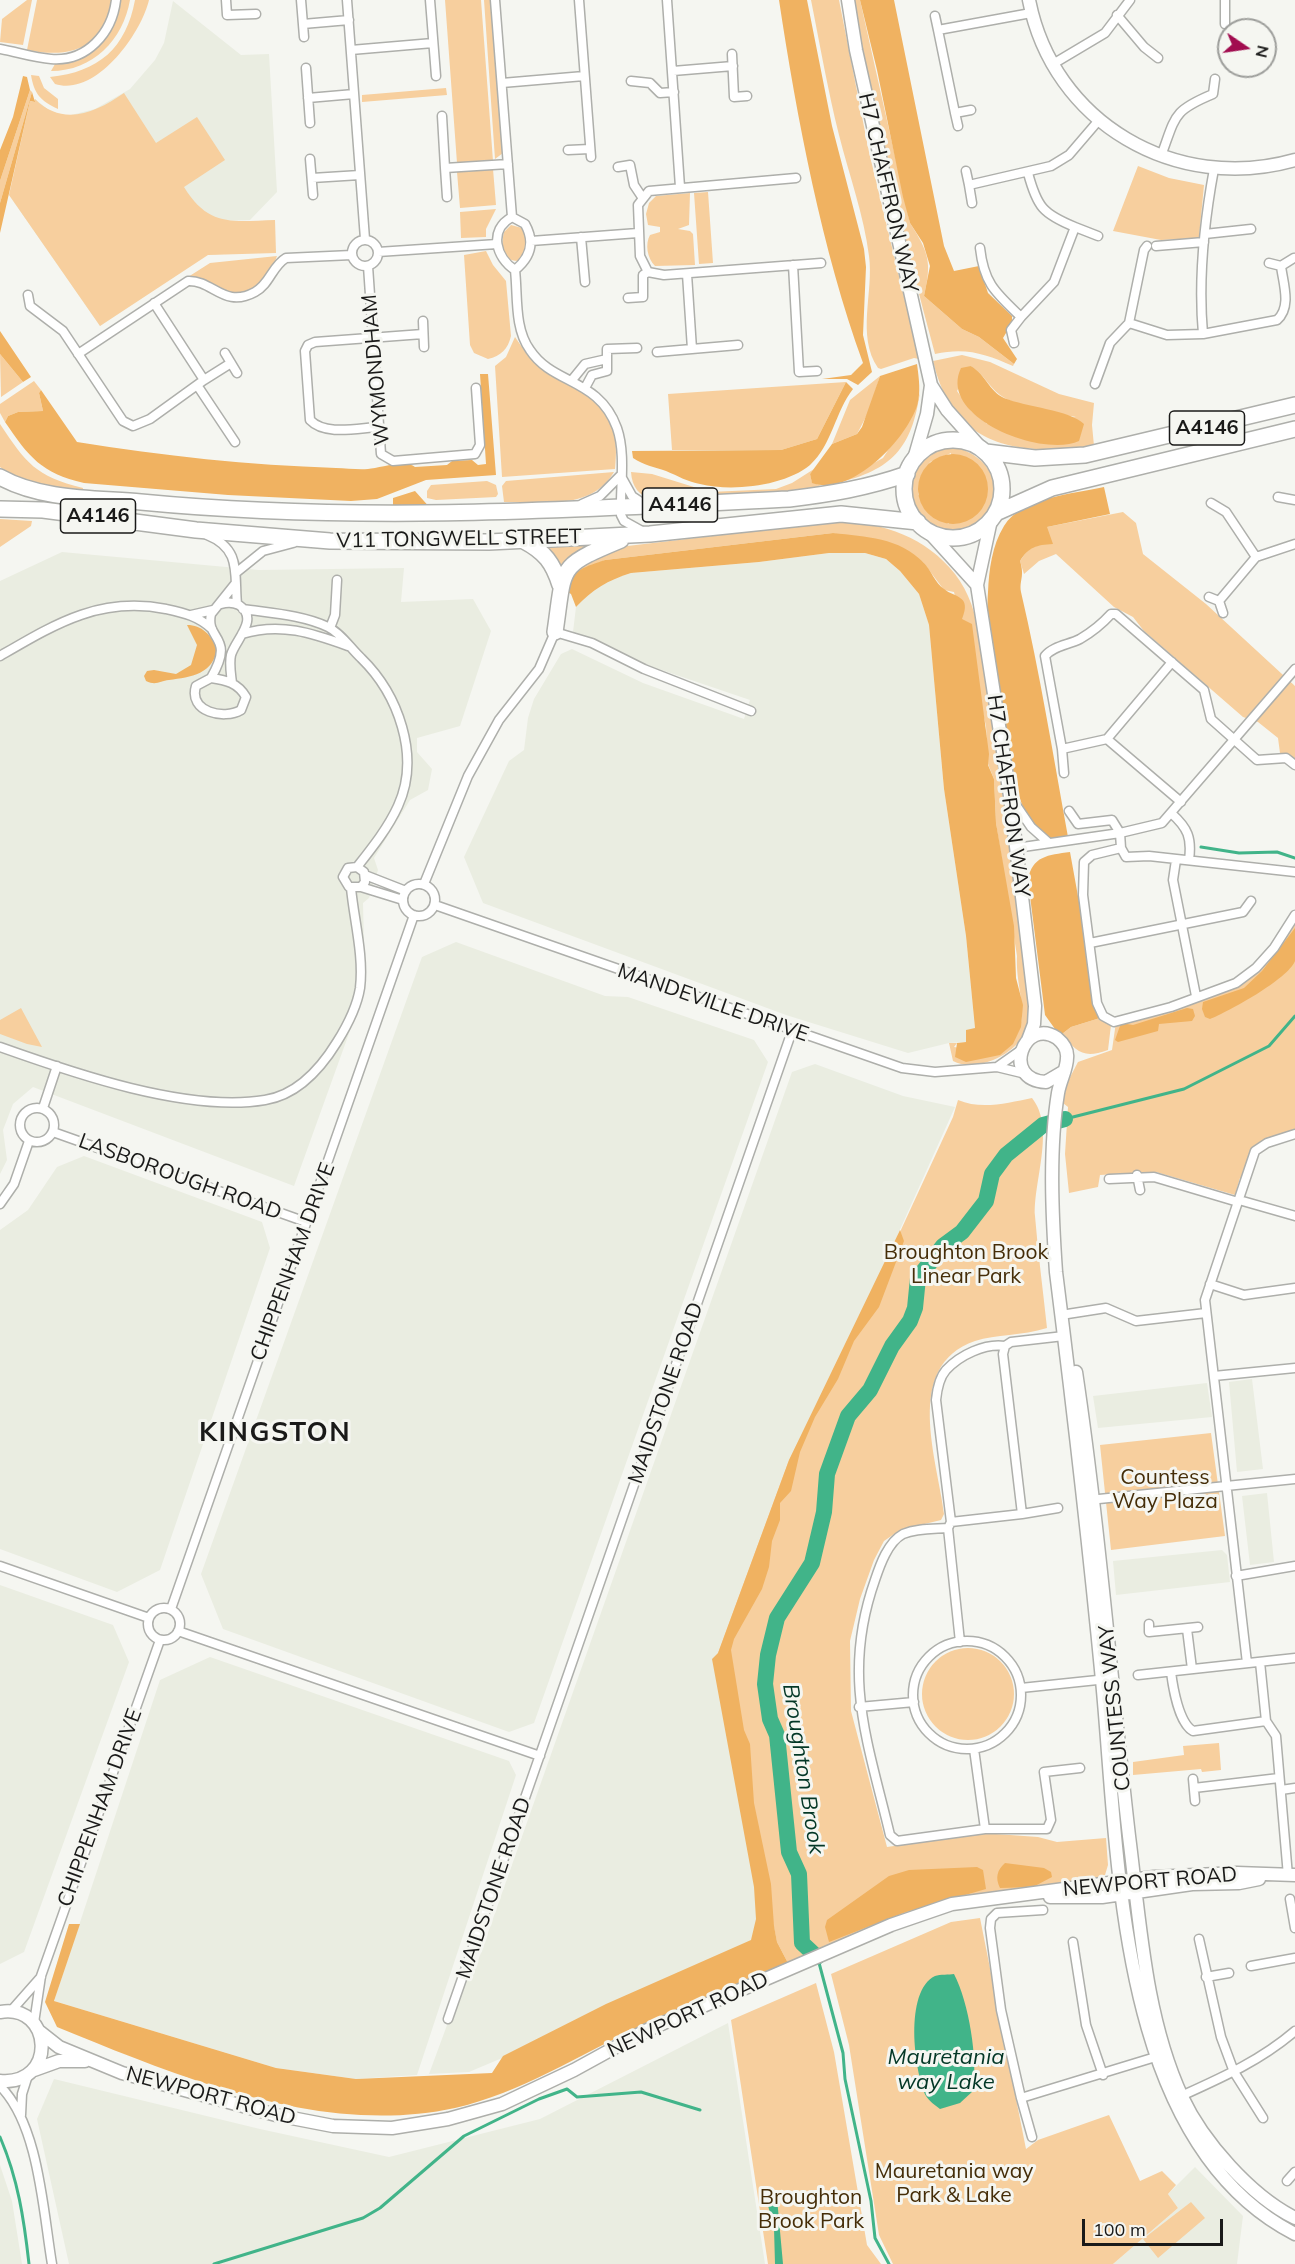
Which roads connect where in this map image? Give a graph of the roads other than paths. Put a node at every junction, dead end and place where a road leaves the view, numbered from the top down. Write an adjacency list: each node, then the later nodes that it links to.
1 (116, 0): 22 (street)
2 (226, 0): 13 (street)
3 (301, 0): 18 (street)
4 (347, 0): 17 (street)
5 (430, 0): 21 (street)
6 (495, 0): 34 (street)
7 (579, 0): 31 (street)
8 (667, 0): 29 (street)
9 (848, 0): 111 (street, H7 CHAFFRON WAY)
10 (1130, 0): 14 (street)
11 (1225, 0): 16 (street)
12 (1030, 6): 19 (street); 26 (street)
13 (256, 14)
14 (1117, 15): 25 (street); 26 (street)
15 (935, 16): 19 (street)
16 (1225, 18)
17 (349, 20): 18 (street); 23 (street)
18 (303, 24): 20 (street)
19 (938, 30): 40 (street)
20 (304, 37)
21 (433, 43): 23 (street); 30 (street)
22 (0, 50)
23 (351, 50): 36 (street)
24 (732, 54): 27 (street)
25 (1158, 58)
26 (1053, 64): 42 (street)
27 (733, 66): 29 (street); 37 (street)
28 (306, 68): 38 (street)
29 (673, 71): 35 (street)
30 (436, 76)
31 (584, 76): 34 (street); 45 (street)
32 (1215, 79): 46 (street)
33 (631, 81): 35 (street)
34 (502, 82): 49 (street)
35 (674, 92): 59 (street)
36 (354, 94): 38 (street); 55 (street)
37 (747, 96)
38 (308, 98): 43 (street)
39 (971, 110): 40 (street)
40 (956, 113): 44 (street)
41 (442, 116): 51 (street)
42 (1099, 120): 46 (street); 54 (street)
43 (310, 123)
44 (958, 126)
45 (568, 150)
46 (1161, 156): 52 (street)
47 (310, 159): 56 (street)
48 (1295, 160): 52 (street)
49 (508, 164): 51 (street); 64 (street)
50 (618, 167): 61 (street)
51 (445, 168): 62 (street)
52 (1214, 169): 70 (street)
53 (966, 171): 58 (street)
54 (1028, 173): 58 (street); 65 (street)
55 (360, 175): 56 (street); 71 (street)
56 (312, 178): 60 (street)
57 (796, 178): 59 (street)
58 (969, 185): 63 (street)
59 (680, 187): 61 (street)
60 (313, 195)
61 (642, 196): 67 (street)
62 (447, 197)
63 (972, 202)
64 (512, 217): 72 (street); 73 (street)
65 (1075, 227): 68 (street); 90 (street)
66 (1251, 229): 70 (street)
67 (638, 233): 69 (street); 84 (street)
68 (1098, 236)
69 (581, 237): 72 (street); 86 (street)
70 (1204, 238): 92 (street); 94 (street)
71 (365, 239): 75 (street); 76 (street)
72 (531, 240): 83 (street)
73 (497, 244): 75 (street); 83 (street)
74 (980, 248): 90 (street)
75 (378, 252): 80 (street)
76 (352, 255): 80 (street); 89 (street)
77 (1294, 258): 82 (street)
78 (821, 263): 81 (street)
79 (1269, 263): 82 (street)
80 (368, 266): 95 (street, WYMONDHAM)
81 (793, 266): 85 (street); 106 (street)
82 (1281, 266): 94 (street)
83 (515, 270): 108 (street)
84 (648, 272): 85 (street); 88 (street)
85 (687, 274): 100 (street)
86 (585, 282)
87 (28, 295): 103 (street)
88 (628, 298)
89 (154, 303): 103 (street); 109 (street)
90 (1021, 317): 96 (street)
91 (423, 321): 93 (street)
92 (1129, 323): 94 (street); 110 (street)
93 (423, 334): 95 (street); 98 (street)
94 (1203, 334)
95 (371, 338): 115 (street, WYMONDHAM); 115 (street)
96 (1014, 344)
97 (738, 345): 100 (street)
98 (424, 347)
99 (637, 348): 104 (street)
100 (692, 349): 101 (street)
101 (657, 351)
102 (225, 353): 105 (street)
103 (78, 354): 109 (street)
104 (607, 359): 108 (street); 113 (street)
105 (231, 363): 107 (street); 109 (street)
106 (817, 371)
107 (237, 373)
108 (572, 380): 113 (street)
109 (201, 382): 117 (street)
110 (1095, 384)
111 (931, 385): 118 (street, H7 CHAFFRON WAY); 119 (street, H7 CHAFFRON WAY)
112 (476, 388): 115 (street, WYMONDHAM)
113 (585, 388): 121 (street)
114 (1295, 405): 118 (highway, A4146)
115 (378, 427)
116 (1295, 429): 130 (highway, A4146)
117 (235, 442)
118 (983, 450): 119 (highway, A4146); 130 (highway)
119 (914, 459): 120 (highway)
120 (907, 474): 126 (highway, V11 TONGWELL STREET / A4146); 131 (highway)
121 (621, 475): 126 (street); 127 (street); 129 (street)
122 (0, 477): 129 (highway, V11 TONGWELL STREET / A4146)
123 (1278, 497): 124 (street)
124 (1295, 500)
125 (1211, 503): 138 (street)
126 (649, 506): 127 (highway, V11 TONGWELL STREET / A4146)
127 (621, 507): 129 (highway, V11 TONGWELL STREET / A4146); 133 (street)
128 (0, 509): 132 (highway, V11 TONGWELL STREET / A4146)
129 (555, 511)
130 (994, 516): 131 (highway, A4146); 143 (street, H7 CHAFFRON WAY)
131 (923, 526): 133 (highway, V11 TONGWELL STREET / A4146); 143 (street)
132 (196, 530): 135 (highway, V11 TONGWELL STREET / A4146); 139 (street)
133 (650, 534): 134 (highway, V11 TONGWELL STREET / A4146)
134 (632, 535): 136 (highway, V11 TONGWELL STREET / A4146); 142 (highway)
135 (330, 541): 136 (highway, V11 TONGWELL STREET / A4146); 139 (street)
136 (520, 541): 142 (highway)
137 (1295, 544): 138 (street)
138 (1256, 557): 145 (street)
139 (237, 572): 141 (street)
140 (337, 580): 151 (street)
141 (235, 584): 146 (street); 147 (street)
142 (560, 585): 153 (highway)
143 (977, 585): 168 (street, H7 CHAFFRON WAY)
144 (1209, 597): 145 (street)
145 (1219, 601): 149 (street)
146 (221, 604): 147 (street); 148 (street)
147 (240, 606): 151 (street); 154 (street)
148 (213, 610): 150 (street); 152 (street)
149 (1223, 613)
150 (191, 615): 152 (street); 157 (street)
151 (330, 628): 156 (street)
152 (212, 629): 155 (street)
153 (555, 632): 162 (street); 181 (street)
154 (240, 635): 155 (street); 156 (street); 161 (street)
155 (219, 637): 160 (street)
156 (348, 646): 178 (street)
157 (0, 656)
158 (1172, 662): 163 (street); 164 (street); 165 (street)
159 (1295, 669): 164 (street)
160 (211, 678): 161 (street); 161 (street)
161 (232, 683)
162 (751, 711)
163 (1107, 740): 165 (street); 169 (street)
164 (1234, 741): 166 (street); 169 (street)
165 (1062, 749): 167 (street)
166 (1295, 765)
167 (1064, 773)
168 (1010, 796): 173 (street); 174 (street, H7 CHAFFRON WAY)
169 (1180, 802): 171 (street)
170 (1069, 811): 172 (street)
171 (1171, 813): 172 (street); 177 (street)
172 (1120, 833): 173 (street); 175 (street)
173 (1049, 843): 174 (street)
174 (1016, 848): 192 (street, H7 CHAFFRON WAY)
175 (1121, 848): 176 (street); 190 (street)
176 (1176, 860): 177 (street); 189 (street)
177 (1189, 860): 179 (street)
178 (357, 867): 180 (street); 182 (street)
179 (1295, 872)
180 (365, 875): 182 (street); 183 (street)
181 (424, 884): 183 (street); 186 (street)
182 (356, 887): 184 (street); 197 (street)
183 (406, 891): 184 (street)
184 (403, 900): 187 (street)
185 (1251, 901): 189 (street)
186 (435, 905): 187 (street); 193 (street, MANDEVILLE DRIVE)
187 (414, 915): 213 (street, CHIPPENHAM DRIVE)
188 (1295, 915): 191 (street)
189 (1181, 925): 190 (street); 191 (street)
190 (1090, 943): 191 (street)
191 (1196, 996)
192 (1035, 1006): 194 (street, H7 CHAFFRON WAY); 195 (street, H7 CHAFFRON WAY)
193 (792, 1031): 198 (street, MANDEVILLE DRIVE); 251 (street, MAIDSTONE ROAD)
194 (1050, 1035): 195 (street); 199 (street)
195 (1025, 1045): 198 (street); 200 (street)
196 (0, 1047): 197 (street)
197 (57, 1066): 203 (street)
198 (997, 1067): 200 (street, MANDEVILLE DRIVE)
199 (1063, 1072): 201 (street); 202 (street, COUNTESS WAY)
200 (1026, 1074): 201 (street)
201 (1040, 1082): 202 (street)
202 (1056, 1105): 217 (street, COUNTESS WAY)
203 (43, 1108): 204 (street); 206 (street)
204 (53, 1132): 206 (street); 213 (street, LASBOROUGH ROAD)
205 (1295, 1134): 210 (street)
206 (29, 1141): 211 (street)
207 (1137, 1176): 208 (street); 209 (street); 210 (street)
208 (1110, 1179)
209 (1140, 1190)
210 (1238, 1201): 212 (street); 214 (street)
211 (0, 1204)
212 (1295, 1216)
213 (306, 1222): 231 (street, CHIPPENHAM DRIVE)
214 (1210, 1284): 215 (street); 216 (street)
215 (1295, 1288)
216 (1206, 1313): 217 (street); 221 (street)
217 (1064, 1314): 218 (street, COUNTESS WAY); 224 (street, COUNTESS WAY)
218 (1064, 1336): 219 (street); 224 (street, COUNTESS WAY)
219 (1005, 1346): 226 (street); 227 (street)
220 (1295, 1368): 221 (street)
221 (1214, 1376): 223 (street)
222 (1295, 1479): 223 (street)
223 (1226, 1486): 224 (street); 230 (street)
224 (1088, 1500): 245 (street, COUNTESS WAY)
225 (1058, 1508): 226 (street)
226 (1022, 1514): 227 (street)
227 (950, 1525): 238 (street); 248 (street)
228 (0, 1566): 232 (street)
229 (1295, 1566): 230 (street)
230 (1236, 1576): 241 (street)
231 (171, 1610): 232 (street); 236 (street)
232 (149, 1618): 237 (street)
233 (1149, 1624): 235 (street)
234 (1198, 1627): 235 (street)
235 (1187, 1629): 242 (street)
236 (178, 1631): 237 (street); 251 (street)
237 (160, 1640): 269 (street, CHIPPENHAM DRIVE)
238 (960, 1641): 246 (street); 247 (street)
239 (1295, 1658): 240 (street)
240 (1260, 1662): 241 (street); 249 (street)
241 (1247, 1663): 242 (street)
242 (1192, 1669): 243 (street)
243 (1171, 1672): 244 (street); 249 (street)
244 (1138, 1675)
245 (1106, 1679): 246 (street); 259 (street, COUNTESS WAY); 260 (street, COUNTESS WAY)
246 (1021, 1688): 250 (street)
247 (914, 1702): 248 (street); 250 (street)
248 (859, 1707): 257 (street)
249 (1266, 1721): 253 (street)
250 (975, 1749): 257 (street)
251 (540, 1756): 272 (street, MAIDSTONE ROAD)
252 (1080, 1768): 257 (street)
253 (1279, 1778): 255 (street); 256 (street)
254 (1295, 1788): 255 (street)
255 (1281, 1790): 258 (street)
256 (1196, 1801)
257 (985, 1829)
258 (1286, 1876): 259 (street, NEWPORT ROAD)
259 (1136, 1886): 260 (street, NEWPORT ROAD); 275 (street, COUNTESS WAY)
260 (1121, 1888): 275 (street, COUNTESS WAY); 276 (street, NEWPORT ROAD)
261 (1290, 1899): 263 (street)
262 (1043, 1910): 282 (street)
263 (1295, 1928)
264 (1198, 1939): 270 (street)
265 (1073, 1942): 279 (street)
266 (1295, 1958): 267 (street)
267 (1251, 1966)
268 (1228, 1973): 270 (street)
269 (41, 1976): 271 (street, CHIPPENHAM DRIVE); 273 (street, CHIPPENHAM DRIVE)
270 (1206, 1977): 278 (street)
271 (5, 2011): 273 (street, NEWPORT ROAD)
272 (448, 2019)
273 (37, 2028): 276 (street, NEWPORT ROAD); 277 (street)
274 (1295, 2031): 278 (street)
275 (1161, 2056): 279 (street); 283 (street, COUNTESS WAY)
276 (89, 2061): 277 (street, NEWPORT ROAD)
277 (31, 2072): 280 (street, NEWPORT ROAD); 284 (street)
278 (1234, 2072): 283 (street); 285 (street)
279 (1103, 2075): 282 (street)
280 (0, 2080)
281 (0, 2086): 284 (street)
282 (1021, 2098): 286 (street)
283 (1177, 2098): 289 (street, COUNTESS WAY); 290 (street)
284 (21, 2115): 291 (street)
285 (1263, 2118)
286 (1032, 2137)
287 (1295, 2172): 288 (street)
288 (1287, 2181)
289 (1295, 2218)
290 (1295, 2234)
291 (52, 2264)

